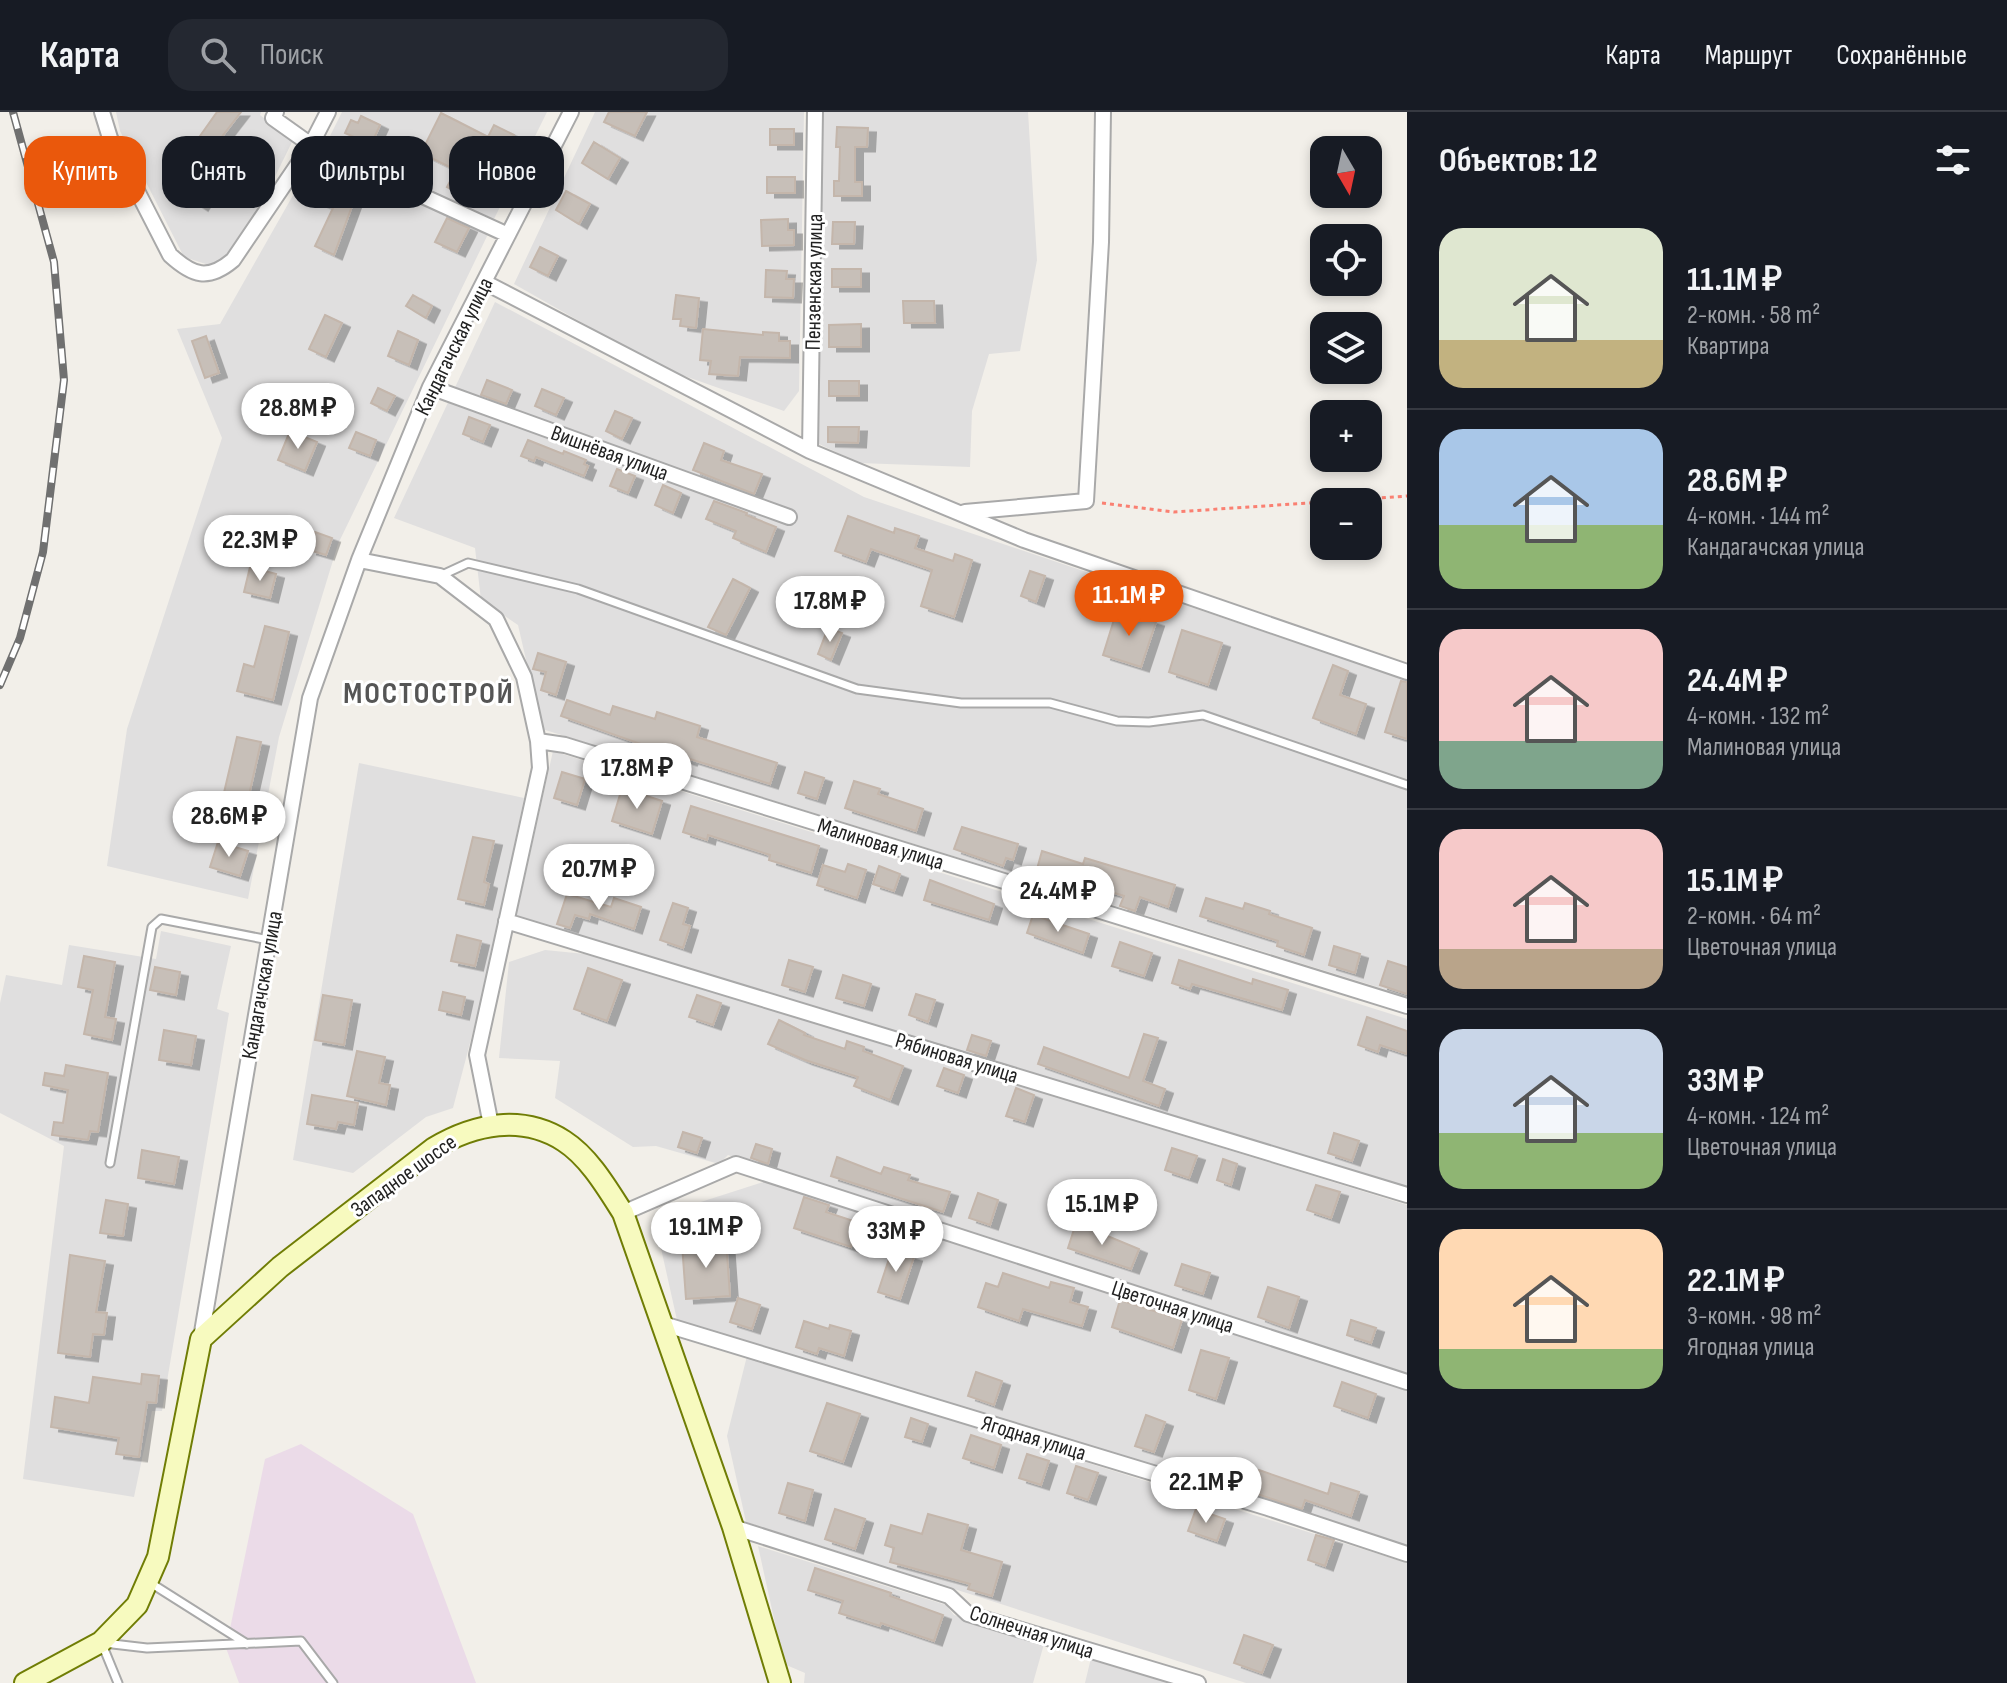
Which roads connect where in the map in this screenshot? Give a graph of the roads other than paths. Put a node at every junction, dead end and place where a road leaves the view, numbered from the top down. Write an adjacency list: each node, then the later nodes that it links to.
1 (102, 112): 9 (street)
2 (276, 112): 7 (street)
3 (328, 112): 8 (street)
4 (571, 112): 11 (street, Кандагачская улица)
5 (815, 112): 14 (street, Пензенская улица)
6 (1103, 112): 15 (street)
7 (298, 136)
8 (316, 136)
9 (291, 174)
10 (433, 201): 11 (street)
11 (508, 235): 12 (street, Кандагачская улица)
12 (484, 282): 13 (street, Кандагачская улица); 14 (street)
13 (430, 387): 16 (street, Вишнёвая улица); 17 (street, Кандагачская улица)
14 (810, 451): 15 (street)
15 (960, 512): 19 (street)
16 (789, 517)
17 (359, 560): 18 (street); 23 (street, Кандагачская улица)
18 (440, 576): 20 (street); 21 (lane)
19 (1407, 672)
20 (538, 741): 22 (street); 24 (street, Малиновая улица)
21 (1407, 785)
22 (506, 921): 25 (street); 27 (street, Рябиновая улица)
23 (269, 940): 26 (lane); 30 (street, Кандагачская улица)
24 (1407, 1006)
25 (491, 1125): 28 (main road, Западное шоссе); 30 (main road, Западное шоссе)
26 (110, 1163)
27 (1407, 1195)
28 (623, 1213): 29 (main road, Западное шоссе); 31 (street, Цветочная улица)
29 (660, 1323): 32 (main road, Западное шоссе); 33 (street, Ягодная улица)
30 (201, 1339): 34 (main road)
31 (1407, 1382)
32 (733, 1527): 40 (main road, Западное шоссе); 41 (street, Солнечная улица)
33 (1407, 1554)
34 (147, 1581): 35 (main road); 36 (lane)
35 (101, 1642): 36 (lane); 37 (main road); 38 (lane)
36 (247, 1644): 39 (lane)
37 (25, 1683)
38 (118, 1683)
39 (333, 1683)
40 (780, 1683)
41 (1198, 1683)

